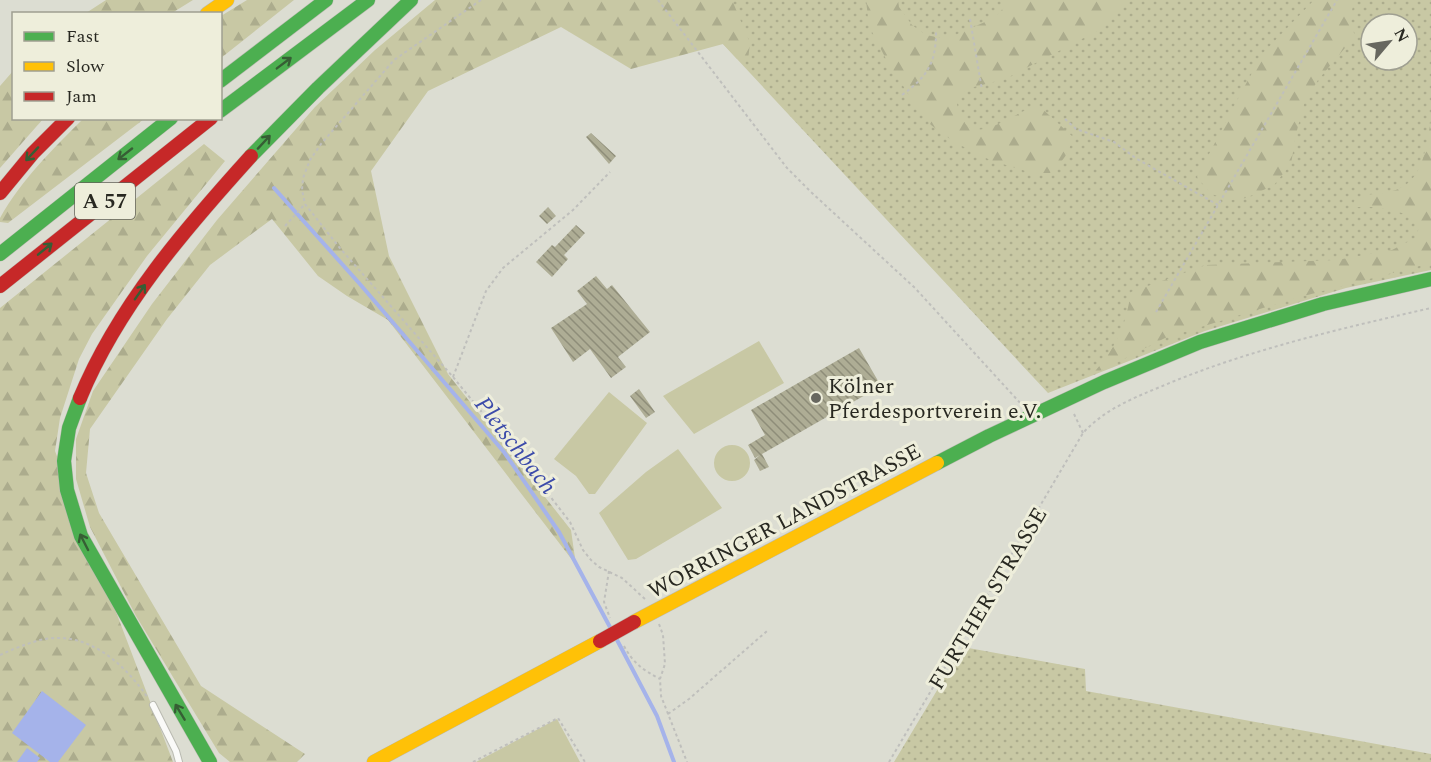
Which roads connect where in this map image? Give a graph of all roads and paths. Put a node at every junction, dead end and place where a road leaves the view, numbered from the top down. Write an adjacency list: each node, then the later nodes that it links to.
1 (227, 0): 8 (main road)
2 (326, 0): 11 (main road)
3 (368, 0): 14 (main road, one-way to 3)
4 (411, 0): 44 (main road, one-way to 4)
5 (481, 0): 21 (path)
6 (658, 0): 31 (path)
7 (1337, 0): 22 (path)
8 (210, 12)
9 (970, 19): 12 (path)
10 (936, 31): 13 (path)
11 (222, 79)
12 (982, 90)
13 (902, 95)
14 (222, 110)
15 (1065, 119): 22 (path)
16 (66, 120): 20 (main road, one-way to 20)
17 (168, 120): 24 (main road, A 57, one-way to 24)
18 (208, 120): 26 (main road, A 57, one-way to 18)
19 (610, 172): 29 (path)
20 (0, 193)
21 (305, 204): 23 (path); 29 (path)
22 (1218, 206): 28 (path)
23 (285, 226)
24 (0, 254)
25 (1431, 279): 31 (main road, WORRINGER LANDSTRASSE)
26 (0, 286)
27 (1431, 308): 32 (path, FURTHER STRASSE)
28 (1156, 312)
29 (453, 377): 33 (path)
30 (1073, 411): 32 (path)
31 (1031, 415): 34 (main road, WORRINGER LANDSTRASSE)
32 (1083, 433): 49 (path, FURTHER STRASSE)
33 (609, 572): 34 (path); 35 (path)
34 (656, 618): 36 (path); 40 (path); 45 (main road, WORRINGER LANDSTRASSE, bridge)
35 (610, 620)
36 (650, 628)
37 (767, 631): 42 (path)
38 (624, 646): 40 (path)
39 (0, 655): 41 (path)
40 (660, 679): 42 (path)
41 (153, 705): 43 (lane)
42 (668, 714): 48 (path)
43 (179, 762)
44 (210, 762)
45 (374, 762)
46 (473, 762): 47 (path)
47 (585, 762)
48 (687, 762)
49 (889, 762)

